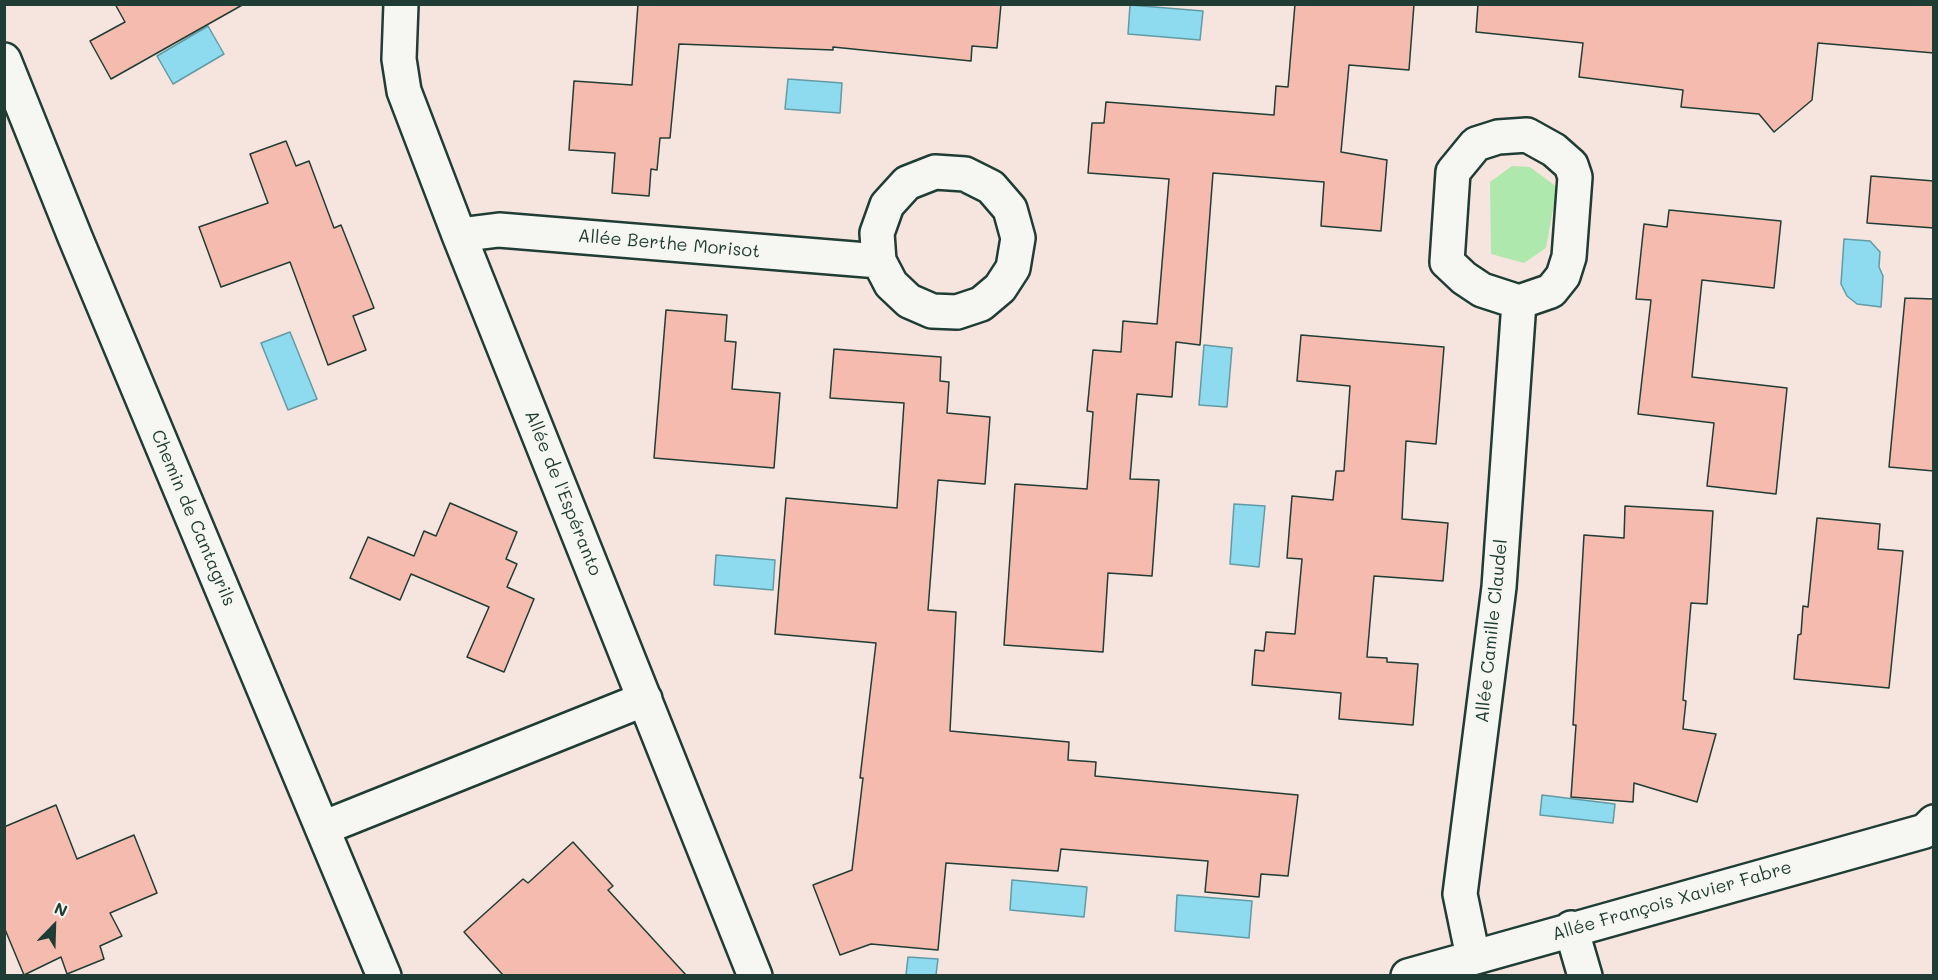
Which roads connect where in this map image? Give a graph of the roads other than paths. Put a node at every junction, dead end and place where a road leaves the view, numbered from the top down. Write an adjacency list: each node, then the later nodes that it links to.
1 (401, 4): 3 (street, Allée de l'Espéranto)
2 (4, 60): 8 (street, Chemin de Cantagrils)
3 (459, 235): 4 (street, Allée Berthe Morisot); 6 (street, Allée de l'Espéranto)
4 (879, 261): 4 (street)
5 (1519, 302): 5 (street); 10 (street, Allée Camille Claudel)
6 (645, 699): 8 (street); 12 (street, Allée de l'Espéranto)
7 (1934, 822): 9 (street, Allée François Xavier Fabre)
8 (323, 828): 11 (street, Chemin de Cantagrils)
9 (1571, 928): 10 (street, Allée François Xavier Fabre); 14 (street)
10 (1473, 957): 13 (street, Allée François Xavier Fabre)
11 (384, 975)
12 (755, 975)
13 (1408, 975)
14 (1585, 975)

